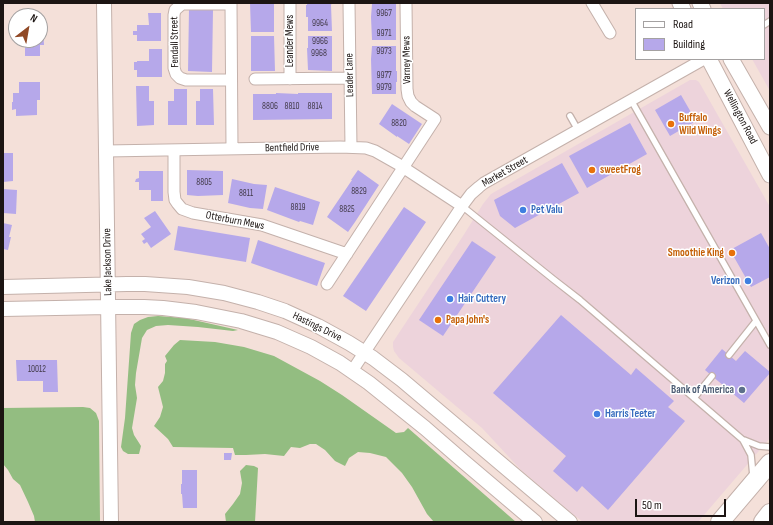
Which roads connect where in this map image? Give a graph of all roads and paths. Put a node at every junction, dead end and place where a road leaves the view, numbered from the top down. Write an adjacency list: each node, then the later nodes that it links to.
1 (104, 3): 22 (street, Lake Jackson Drive)
2 (290, 3): 11 (street, Leander Mews)
3 (349, 3): 12 (street, Leader Lane)
4 (406, 3): 23 (street, Varney Mews)
5 (592, 3): 7 (street)
6 (231, 4): 14 (street, Fendall Street); 14 (street, Fendall Street)
7 (610, 33)
8 (702, 60): 15 (street, Market Street)
9 (710, 60): 24 (main road, Wellington Road)
10 (732, 60): 17 (main road, Wellington Road)
11 (290, 78): 12 (street, Leander Mews); 13 (street, Leander Mews)
12 (350, 78): 19 (street, Leader Lane)
13 (255, 79)
14 (232, 80): 20 (street, Fendall Street)
15 (631, 100): 18 (street, Market Street); 32 (lane)
16 (570, 116): 18 (lane)
17 (770, 127)
18 (578, 130): 25 (street, Market Street)
19 (351, 147): 20 (street, Bentfield Drive); 23 (street, Bentfield Drive)
20 (232, 149): 21 (street, Bentfield Drive)
21 (174, 150): 22 (street, Bentfield Drive); 26 (street, Otterburn Mews)
22 (106, 151): 27 (street, Lake Jackson Drive)
23 (403, 167): 25 (street, Bentfield Drive); 26 (street)
24 (770, 175)
25 (462, 206): 34 (street, Market Street); 38 (lane)
26 (347, 254): 28 (street)
27 (108, 284): 29 (street, Hastings Drive); 30 (street, Lake Jackson Drive); 34 (street, Hastings Drive)
28 (327, 284)
29 (3, 287)
30 (108, 307): 31 (street, Hastings Drive); 36 (street, Hastings Drive); 44 (street, Lake Jackson Drive)
31 (3, 310)
32 (756, 321): 33 (lane); 35 (lane)
33 (770, 345)
34 (365, 353): 36 (street, Market Street); 46 (street, Hastings Drive)
35 (729, 355)
36 (352, 371): 45 (street, Hastings Drive)
37 (712, 376): 38 (lane)
38 (694, 398): 39 (lane)
39 (743, 440): 40 (lane); 42 (lane)
40 (770, 447)
41 (770, 463): 42 (highway)
42 (753, 483): 47 (highway)
43 (770, 513): 48 (highway)
44 (111, 522)
45 (535, 522)
46 (570, 522)
47 (720, 522)
48 (763, 522)

